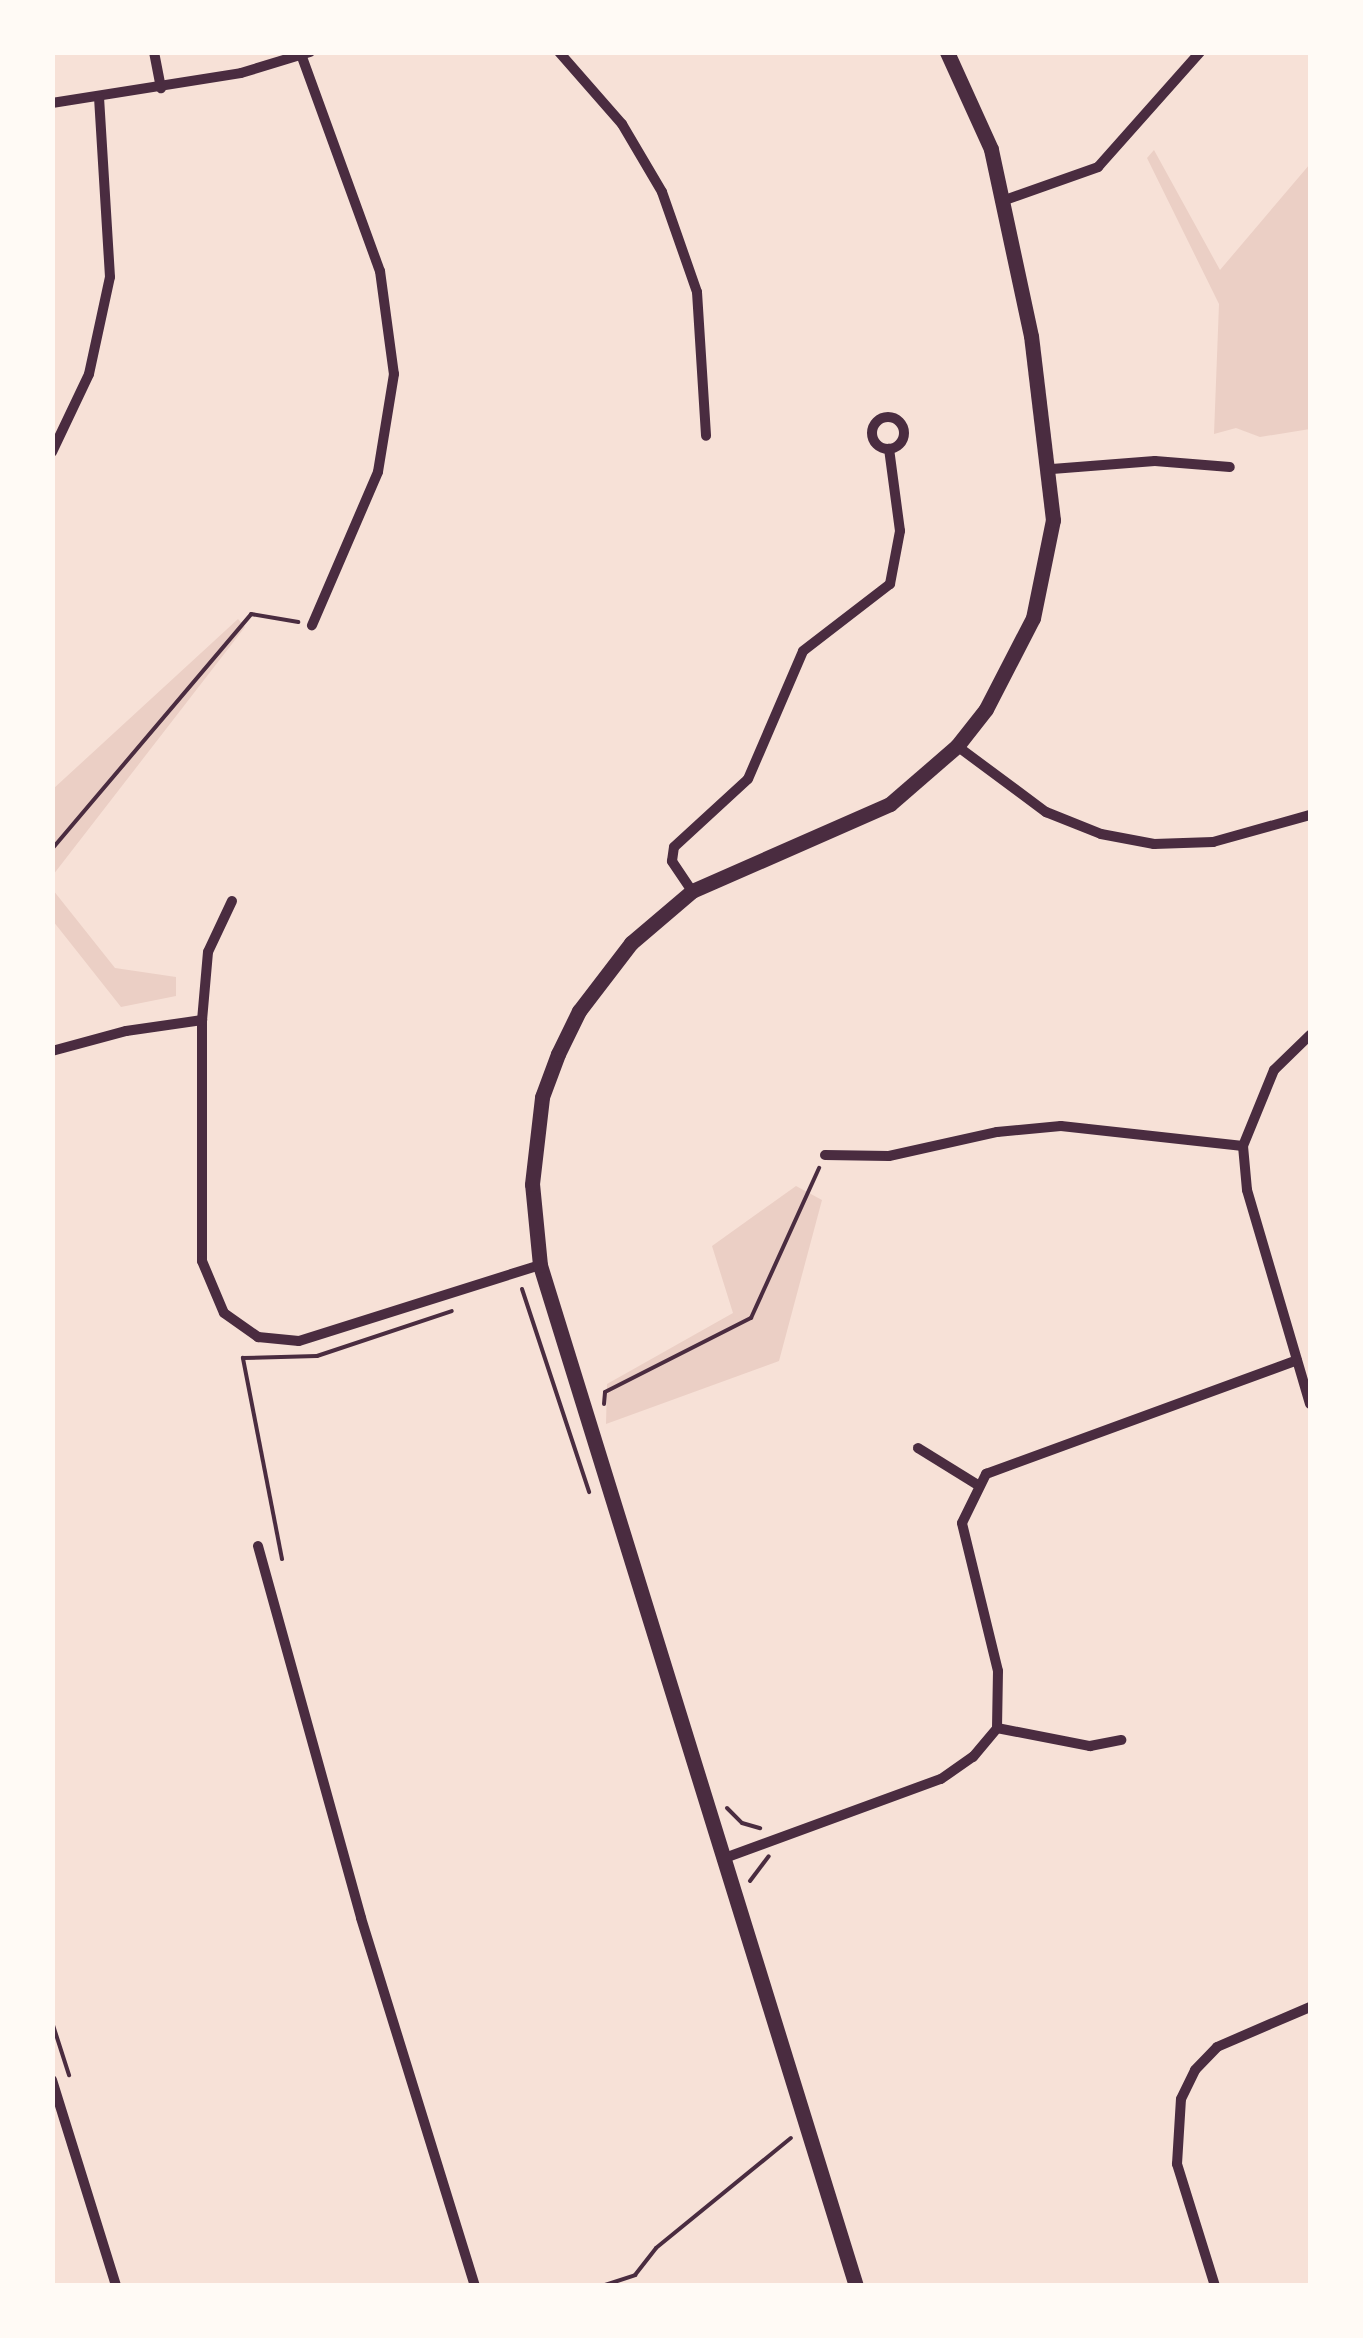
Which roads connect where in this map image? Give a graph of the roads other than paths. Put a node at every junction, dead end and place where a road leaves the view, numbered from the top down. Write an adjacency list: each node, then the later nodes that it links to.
1 (154, 52): 6 (street)
2 (558, 52): 10 (street)
3 (947, 52): 9 (street)
4 (1200, 52): 9 (street)
5 (306, 54): 6 (street); 15 (street)
6 (161, 88): 7 (street)
7 (99, 96): 8 (street); 12 (street)
8 (52, 103)
9 (1005, 200): 14 (street)
10 (706, 436)
11 (889, 449): 18 (street)
12 (52, 452)
13 (1230, 467): 14 (street)
14 (1052, 469): 16 (street)
15 (312, 625)
16 (956, 746): 17 (street); 18 (street)
17 (1310, 815)
18 (692, 891): 25 (street)
19 (232, 901): 20 (street)
20 (202, 1020): 22 (street); 25 (street)
21 (1310, 1035): 23 (street)
22 (52, 1050)
23 (1244, 1146): 24 (street); 26 (street)
24 (825, 1155)
25 (540, 1265): 33 (street)
26 (1296, 1360): 27 (street); 29 (street)
27 (1310, 1404)
28 (918, 1448): 29 (street)
29 (976, 1484): 31 (street)
30 (258, 1546): 37 (street)
31 (997, 1728): 32 (street); 33 (street)
32 (1121, 1740)
33 (722, 1859): 38 (street)
34 (1310, 2007): 39 (street)
35 (52, 2080): 36 (street)
36 (116, 2286)
37 (475, 2286)
38 (856, 2286)
39 (1215, 2286)

